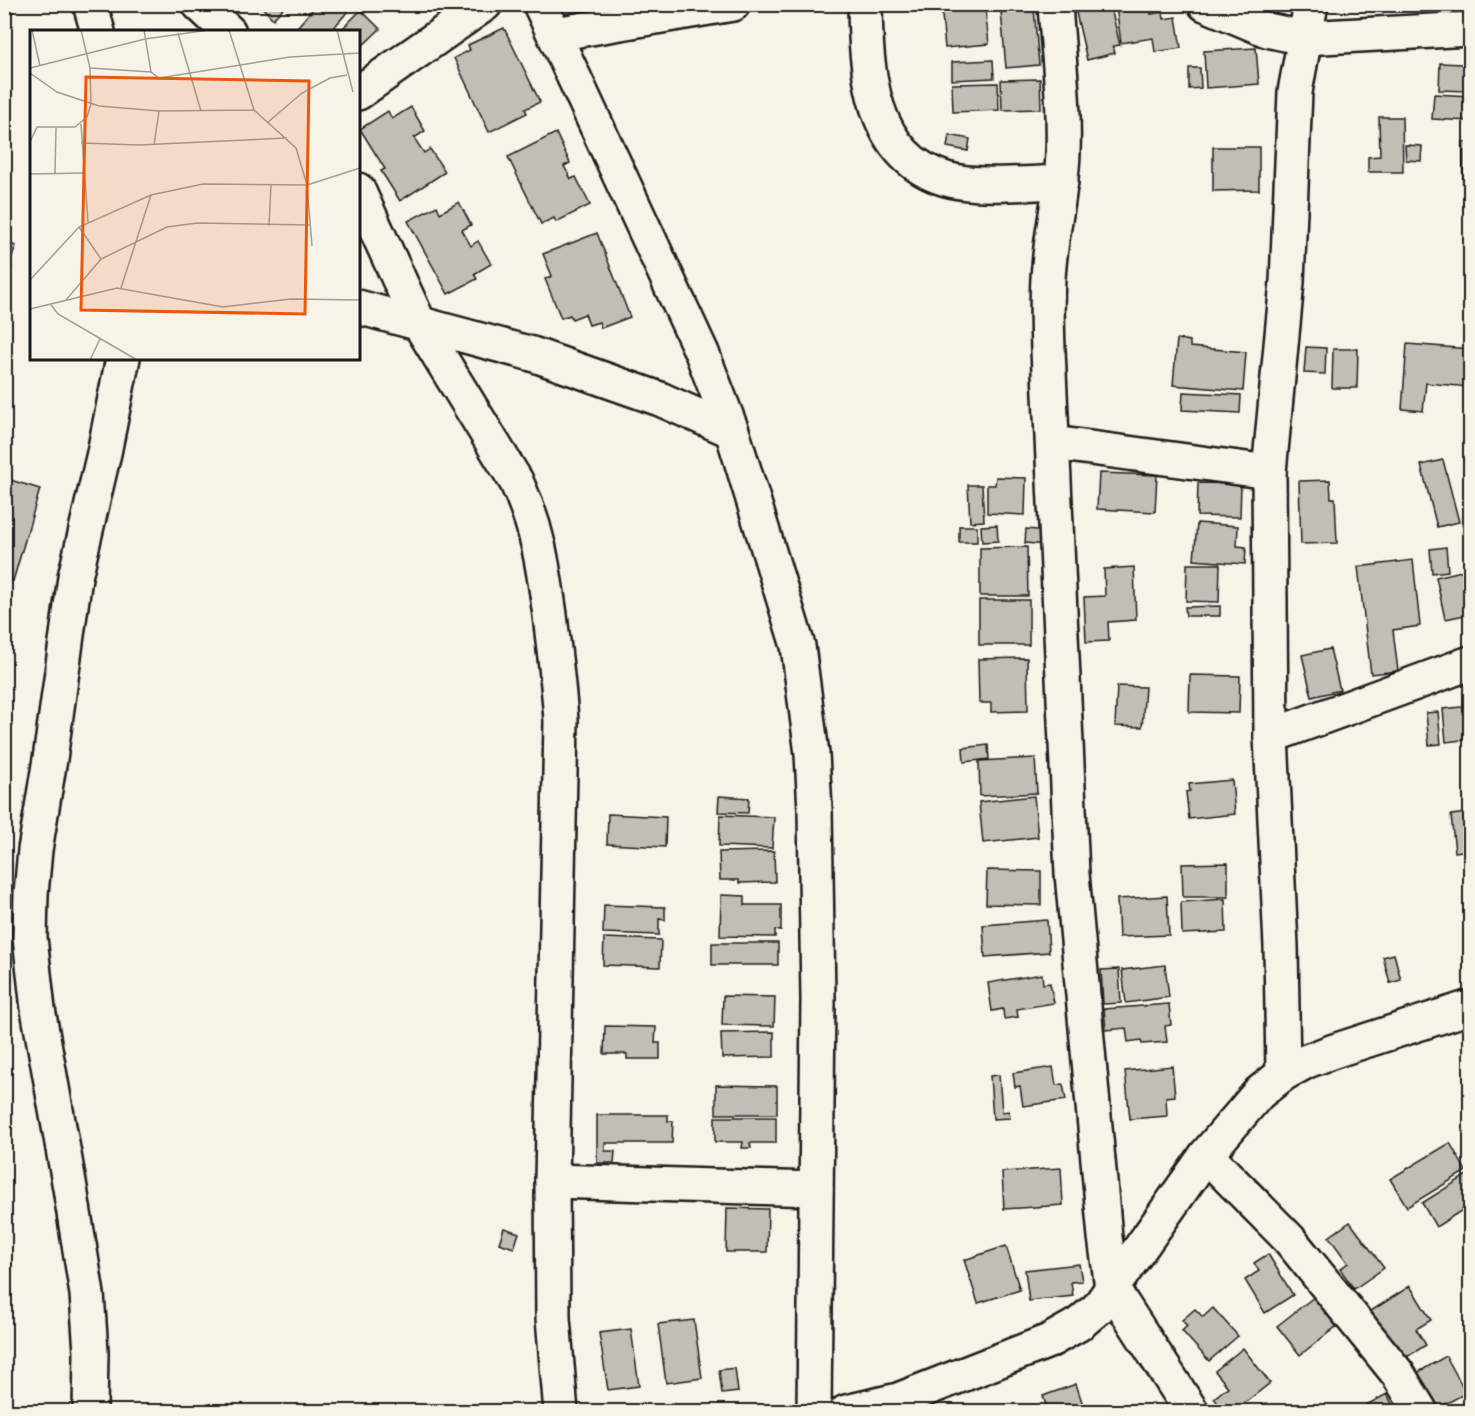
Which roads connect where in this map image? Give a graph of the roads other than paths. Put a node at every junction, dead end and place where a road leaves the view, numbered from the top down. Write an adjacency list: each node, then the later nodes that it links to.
1 (90, 4): 11 (street)
2 (199, 4): 12 (street)
3 (485, 4): 15 (street)
4 (540, 4): 13 (street)
5 (734, 4): 13 (street)
6 (865, 4): 16 (street)
7 (1055, 4): 16 (street)
8 (1205, 4): 14 (street)
9 (1311, 4): 14 (street)
10 (1470, 29): 14 (street)
11 (97, 30)
12 (228, 30)
13 (555, 34): 21 (street)
14 (1304, 38): 23 (street)
15 (360, 92)
16 (1061, 182): 22 (street)
17 (360, 194): 19 (street)
18 (360, 308): 19 (street)
19 (419, 323): 21 (street); 29 (street)
20 (123, 360): 32 (street)
21 (732, 431): 30 (street)
22 (1053, 443): 23 (street); 31 (street)
23 (1269, 472): 25 (street)
24 (1470, 663): 25 (street)
25 (1271, 736): 27 (street)
26 (1470, 1007): 27 (street)
27 (1283, 1074): 28 (street)
28 (1206, 1155): 31 (street); 37 (street)
29 (552, 1181): 30 (street); 33 (street)
30 (816, 1189): 34 (street)
31 (1112, 1288): 35 (street); 36 (street)
32 (90, 1412)
33 (561, 1412)
34 (814, 1412)
35 (846, 1412)
36 (1192, 1412)
37 (1421, 1412)

